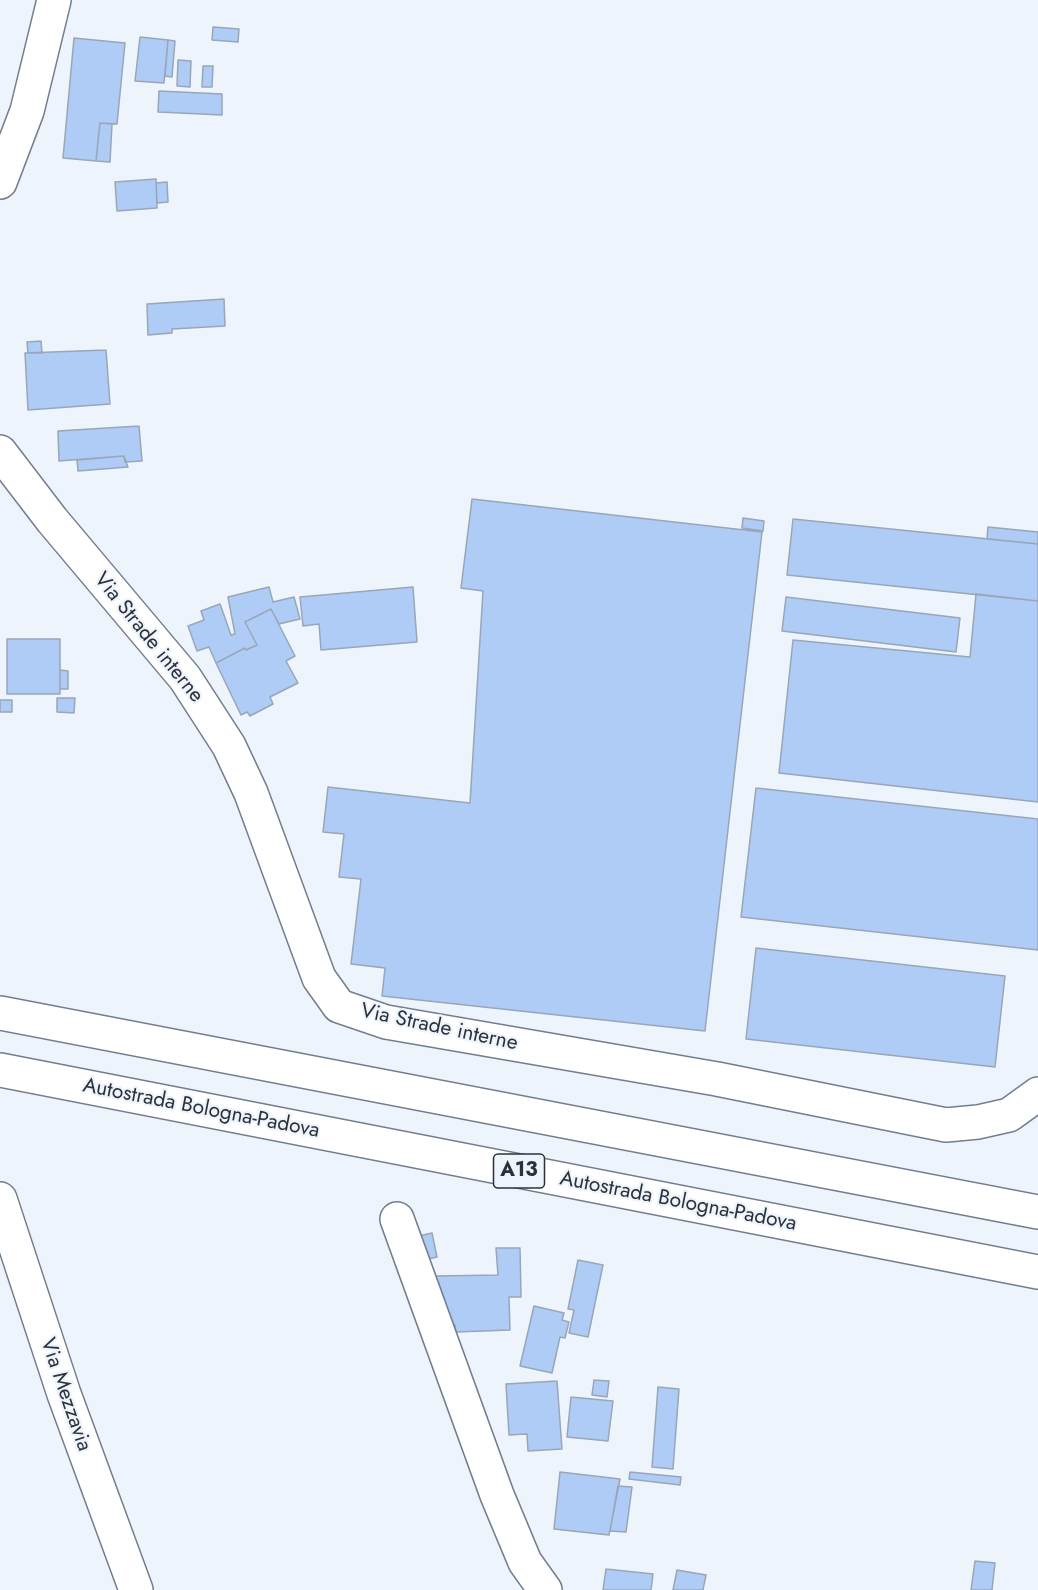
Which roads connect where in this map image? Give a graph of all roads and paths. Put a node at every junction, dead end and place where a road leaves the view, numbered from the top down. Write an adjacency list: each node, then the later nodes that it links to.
1 (54, 0): 2 (main road)
2 (0, 182)
3 (0, 452): 6 (main road, Via Strade interne)
4 (0, 1013): 8 (main road)
5 (0, 1070): 10 (main road, Autostrada Bologna-Padova / A13)
6 (1038, 1094)
7 (0, 1199): 11 (main road, Via Mezzavia)
8 (1038, 1212)
9 (397, 1219): 12 (main road)
10 (1038, 1272)
11 (136, 1590)
12 (545, 1590)

